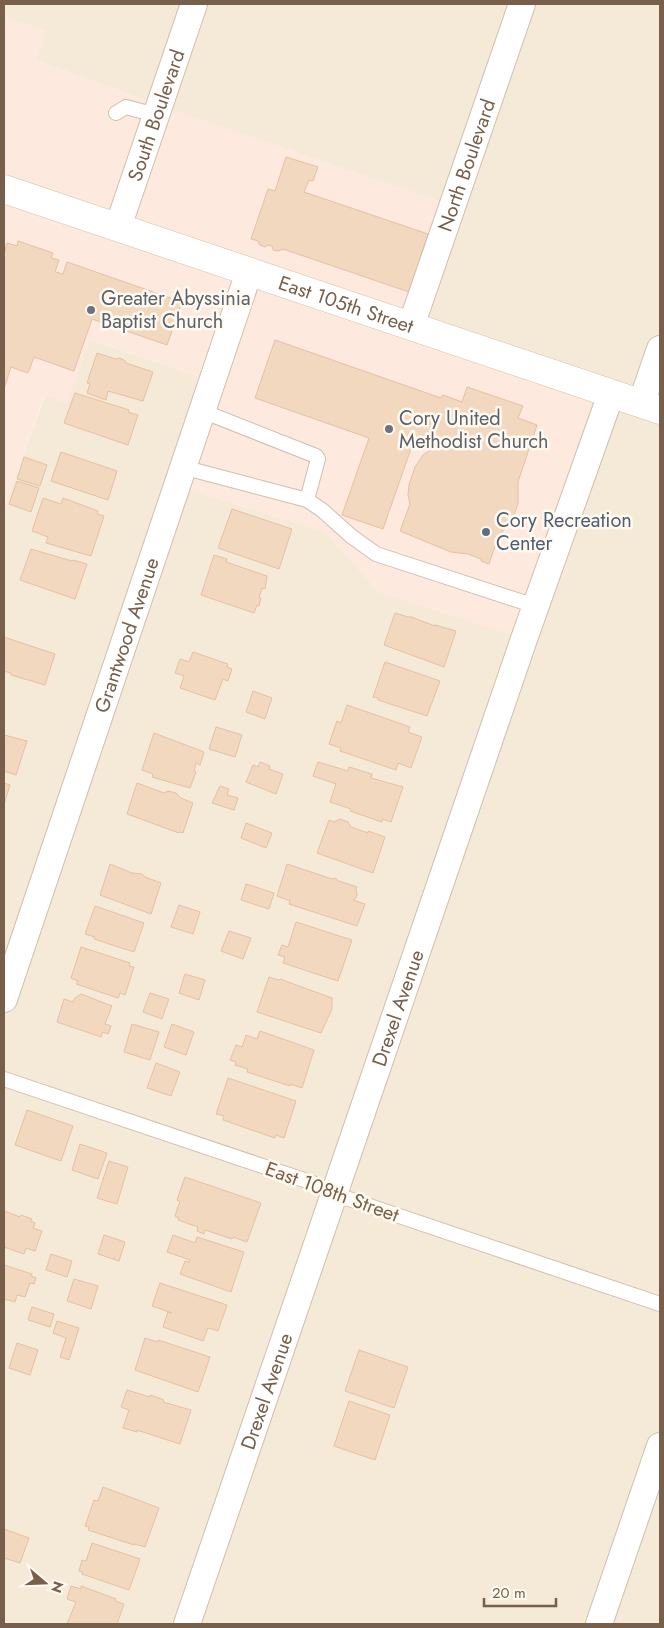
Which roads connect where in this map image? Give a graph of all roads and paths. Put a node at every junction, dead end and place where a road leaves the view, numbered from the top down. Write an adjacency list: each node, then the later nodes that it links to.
1 (194, 4): 4 (street, South Boulevard)
2 (522, 4): 8 (street, North Boulevard)
3 (116, 113): 4 (lane)
4 (156, 115): 6 (street, South Boulevard)
5 (4, 189): 6 (main road, East 105th Street)
6 (118, 227): 7 (main road, East 105th Street)
7 (249, 272): 8 (main road, East 105th Street); 12 (street, Grantwood Avenue)
8 (411, 326): 10 (main road, East 105th Street)
9 (660, 349): 11 (street)
10 (611, 394): 11 (main road, East 105th Street); 15 (street, Drexel Avenue)
11 (651, 407)
12 (202, 411): 13 (street, Grantwood Avenue); 14 (lane)
13 (182, 467): 14 (lane); 16 (street, Grantwood Avenue)
14 (307, 500): 15 (lane)
15 (535, 606): 18 (street, Drexel Avenue)
16 (4, 999)
17 (4, 1079): 18 (lane, East 108th Street)
18 (334, 1194): 19 (lane, East 108th Street); 21 (street, Drexel Avenue)
19 (660, 1304)
20 (660, 1446): 22 (street)
21 (188, 1624)
22 (599, 1624)

